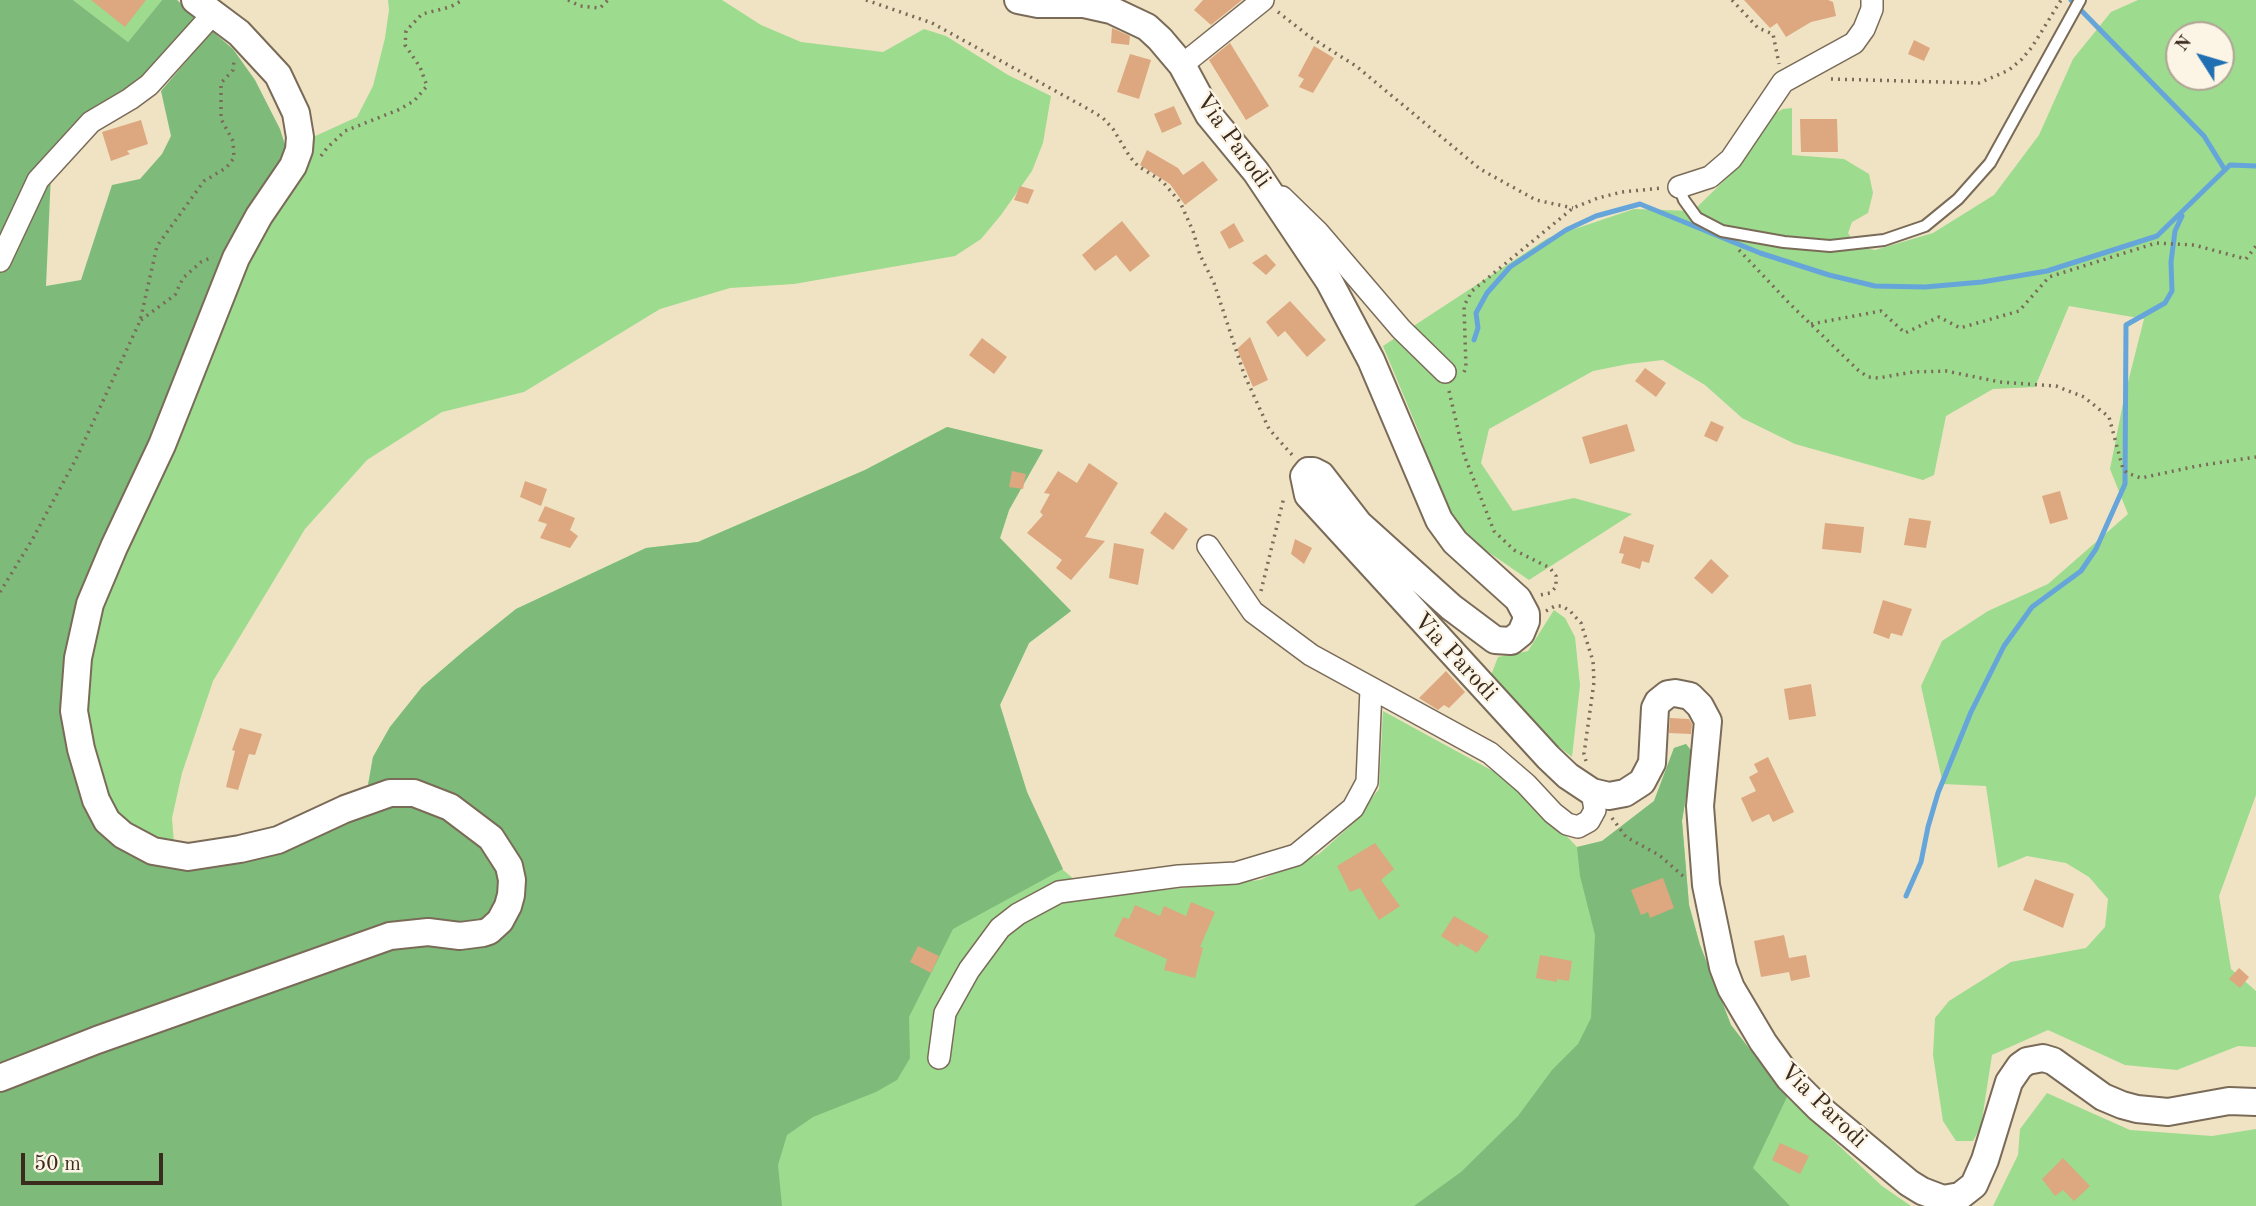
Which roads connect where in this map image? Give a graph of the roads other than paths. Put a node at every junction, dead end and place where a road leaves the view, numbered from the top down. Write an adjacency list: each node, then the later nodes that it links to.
1 (1018, 0): 6 (street, Via Parodi)
2 (1263, 0): 6 (street)
3 (1872, 0): 8 (street)
4 (2080, 0): 8 (lane)
5 (204, 7): 9 (street); 15 (street)
6 (1182, 65): 7 (street, Via Parodi)
7 (1256, 172): 10 (street); 13 (street, Via Parodi)
8 (1679, 187)
9 (0, 261)
10 (1445, 372)
11 (1208, 546): 12 (street)
12 (1371, 689): 13 (street); 14 (street)
13 (1592, 792): 17 (street, Via Parodi)
14 (939, 1058)
15 (0, 1078)
16 (2256, 1086): 17 (street)
17 (2229, 1101): 18 (street, Via Parodi)
18 (2256, 1102)

